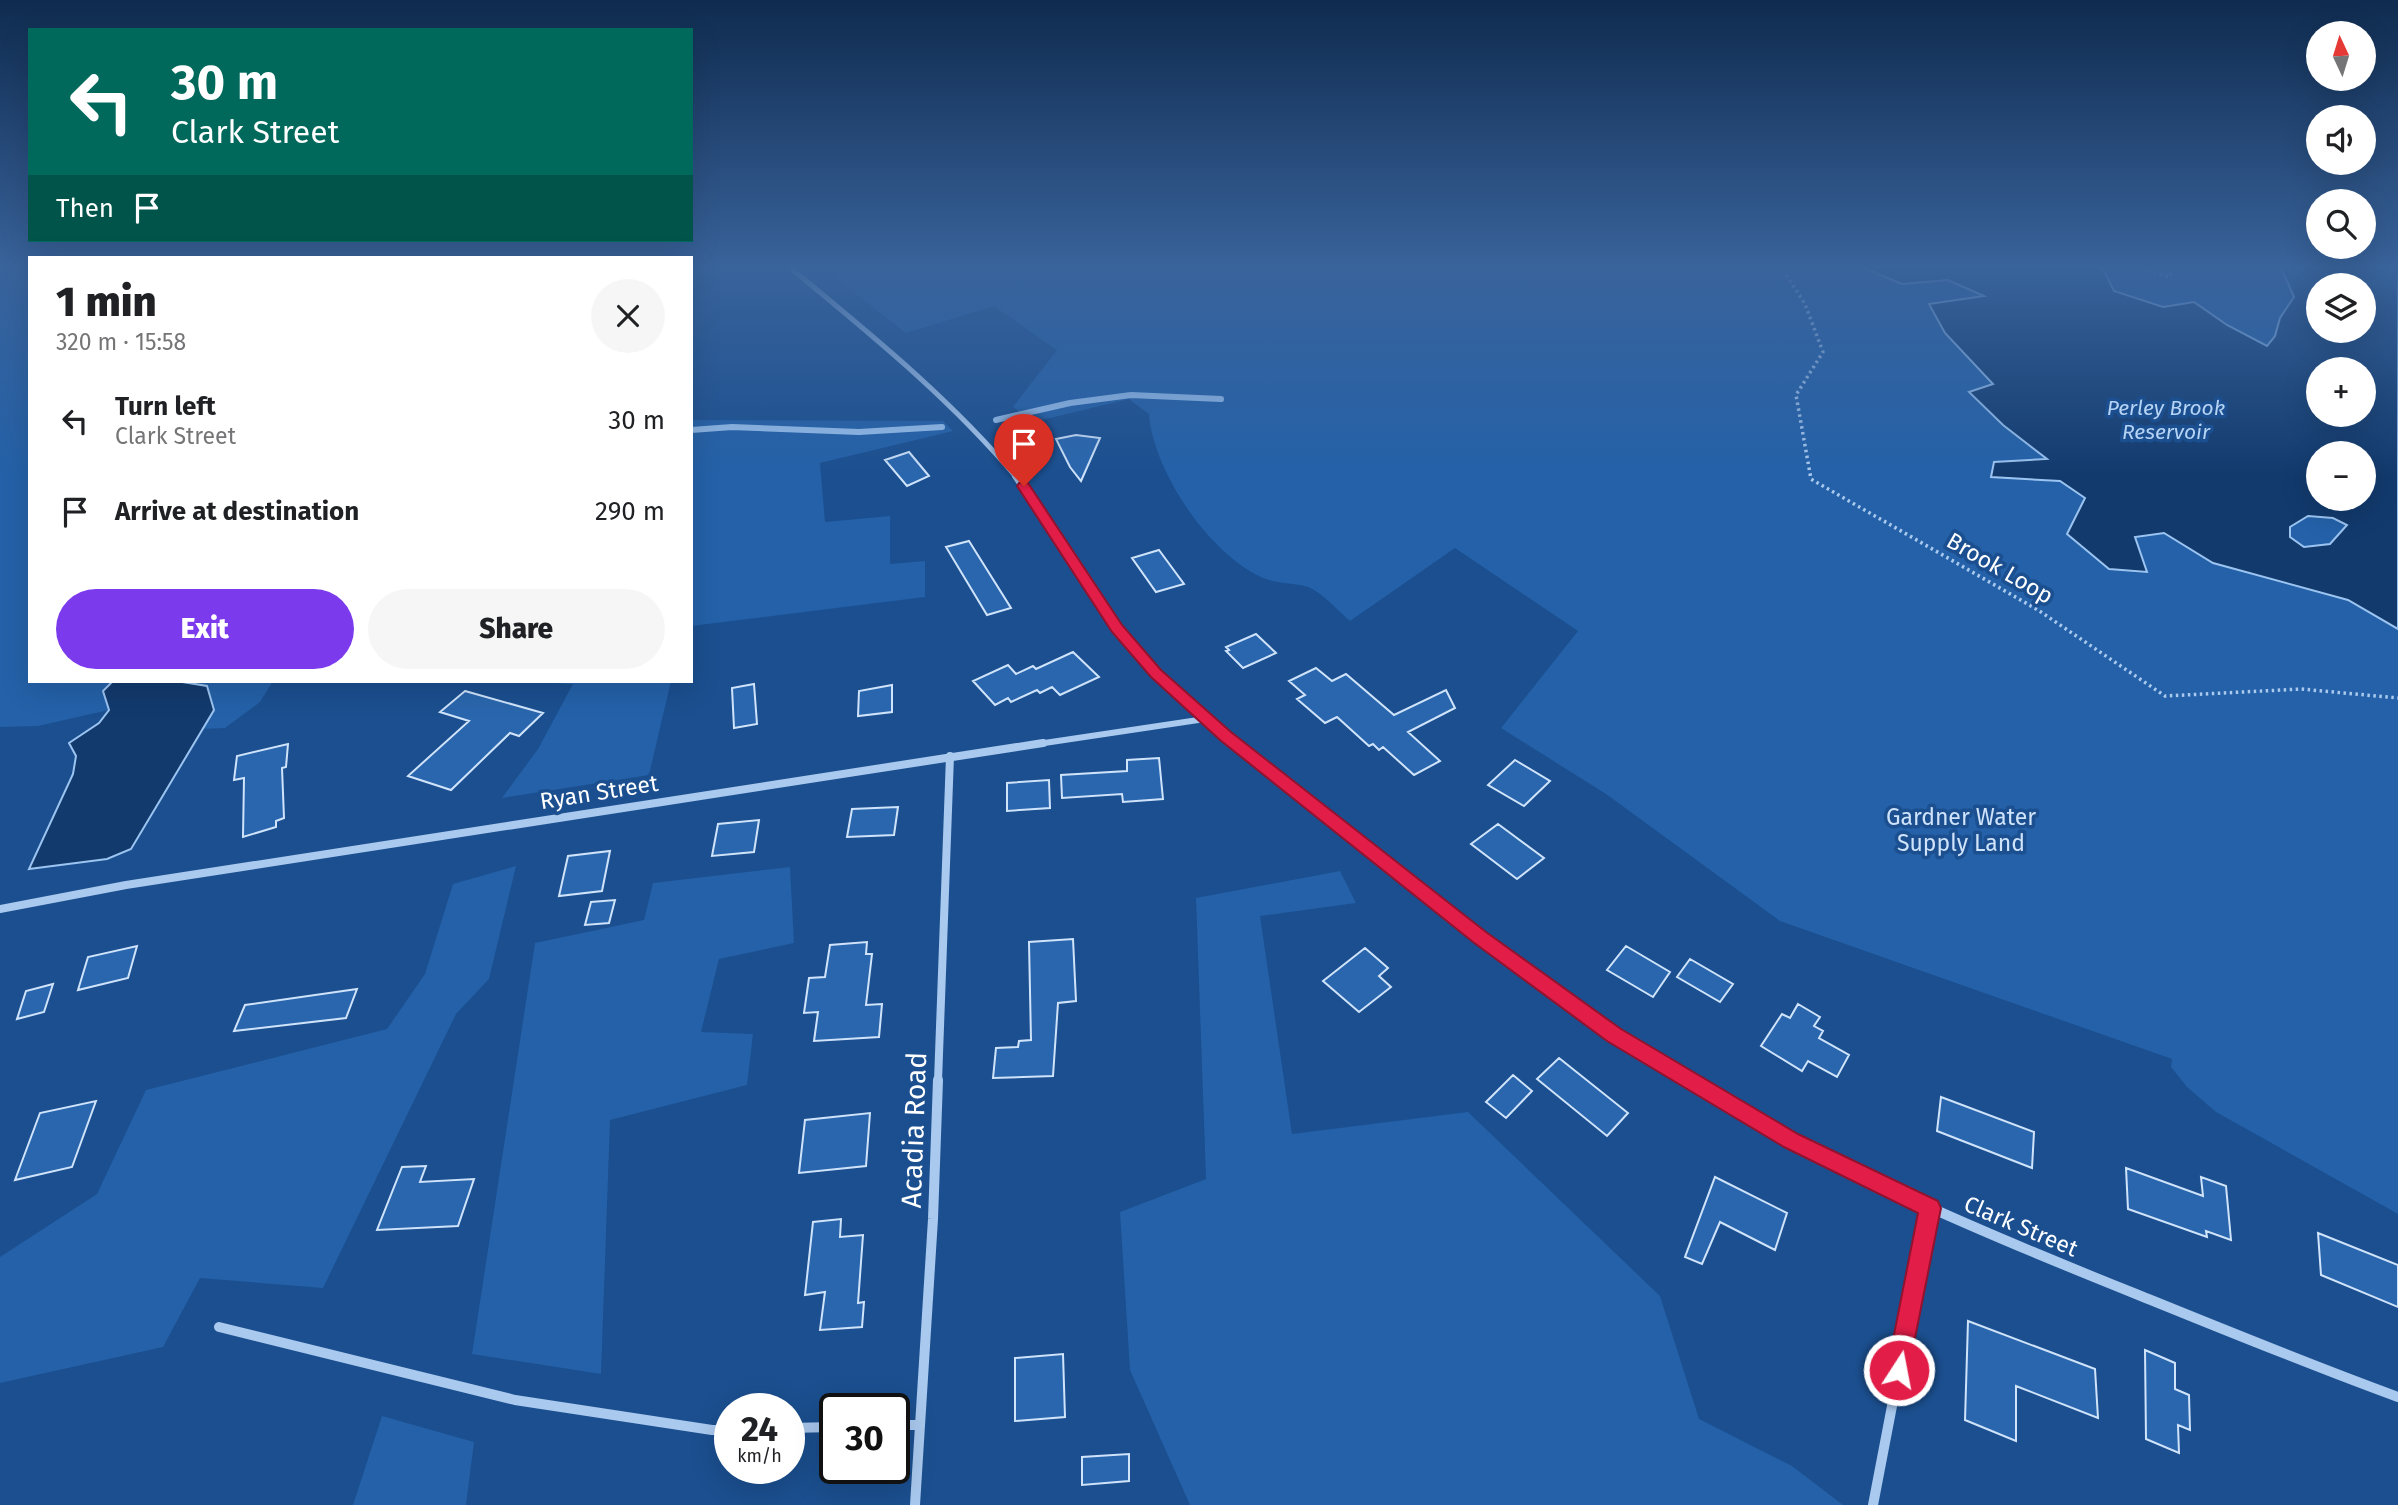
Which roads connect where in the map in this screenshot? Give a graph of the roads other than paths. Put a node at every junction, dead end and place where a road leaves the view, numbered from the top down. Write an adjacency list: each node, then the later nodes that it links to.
1 (872, 335): 2 (street, Clark Street)
2 (1205, 719): 3 (street, Ryan Street); 5 (street, Clark Street)
3 (950, 756): 4 (street, Ryan Street); 9 (street, Acadia Road)
4 (0, 909)
5 (1930, 1208): 7 (street, Clark Street); 12 (street)
6 (219, 1327): 10 (street)
7 (2398, 1397)
8 (910, 1425): 9 (street)
9 (920, 1425): 11 (street, Acadia Road)
10 (714, 1430)
11 (915, 1505)
12 (1873, 1505)

